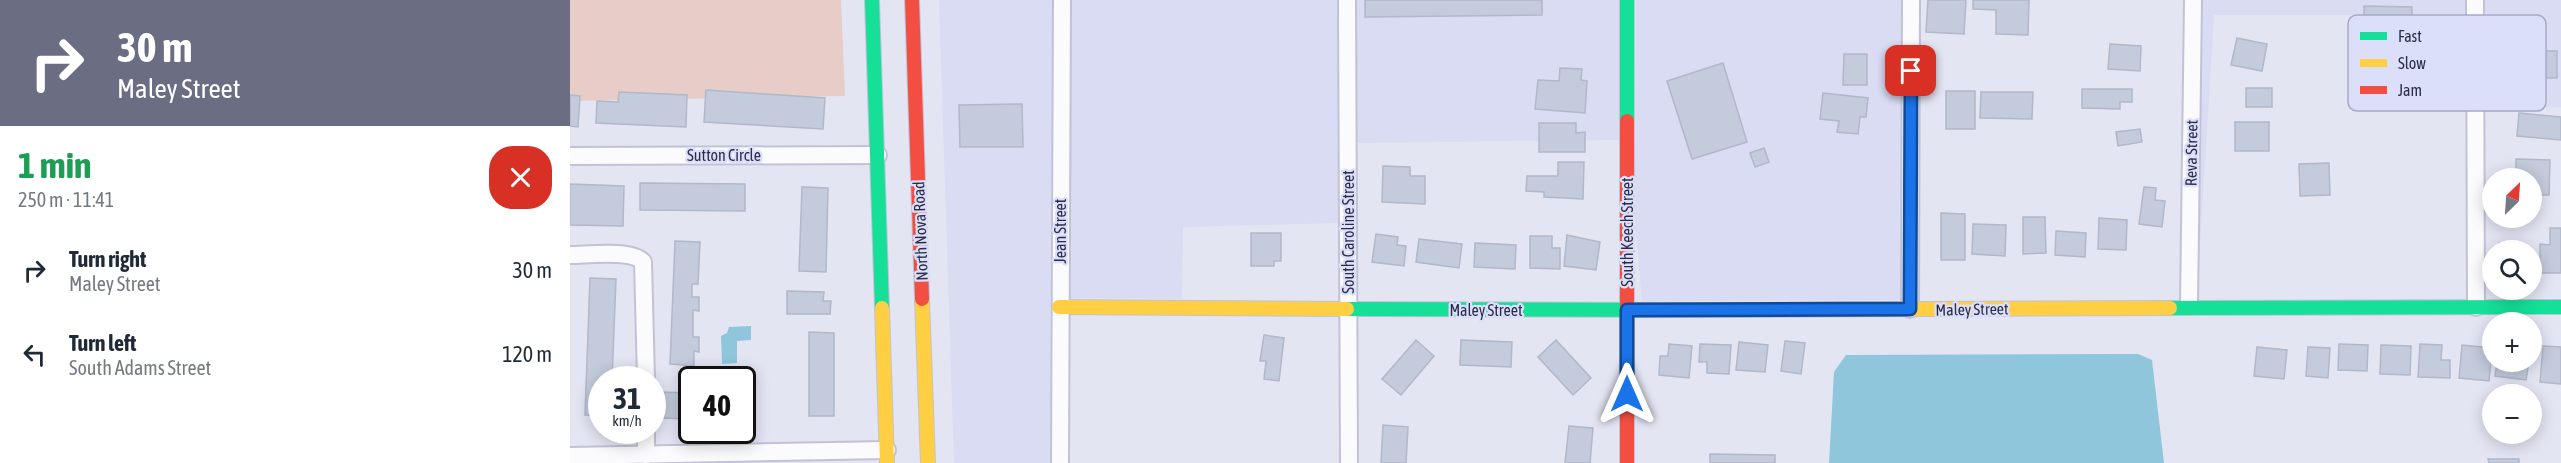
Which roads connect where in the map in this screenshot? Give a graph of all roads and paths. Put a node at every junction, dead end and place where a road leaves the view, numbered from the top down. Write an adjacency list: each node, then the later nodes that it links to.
1 (872, 0): 11 (street)
2 (912, 0): 25 (street, North Nova Road)
3 (1062, 0): 15 (street, Jean Street)
4 (1347, 0): 18 (street, South Caroline Street)
5 (1627, 0): 20 (street, South Keech Street)
6 (1911, 0): 19 (street)
7 (2193, 0): 14 (street, Reva Street)
8 (2475, 0): 9 (street)
9 (2475, 15)
10 (2475, 111): 16 (street)
11 (878, 155): 12 (street, Sutton Circle); 22 (street)
12 (570, 156)
13 (570, 255): 21 (street)
14 (2189, 306): 16 (street, Maley Street); 19 (street, Maley Street)
15 (1059, 307): 18 (street, Maley Street); 32 (street, Jean Street)
16 (2476, 307): 17 (street, Maley Street)
17 (2561, 307)
18 (1348, 309): 20 (street, Maley Street); 33 (street, South Caroline Street)
19 (1910, 309): 20 (street, Maley Street)
20 (1627, 310): 34 (street, South Keech Street)
21 (646, 366)
22 (885, 392): 23 (street); 29 (street)
23 (901, 417)
24 (911, 430): 25 (street)
25 (927, 440): 31 (street, North Nova Road)
26 (646, 444): 27 (street)
27 (646, 455): 28 (street); 29 (street)
28 (570, 456)
29 (887, 456): 30 (street)
30 (902, 463)
31 (928, 463)
32 (1060, 463)
33 (1349, 463)
34 (1627, 463)

